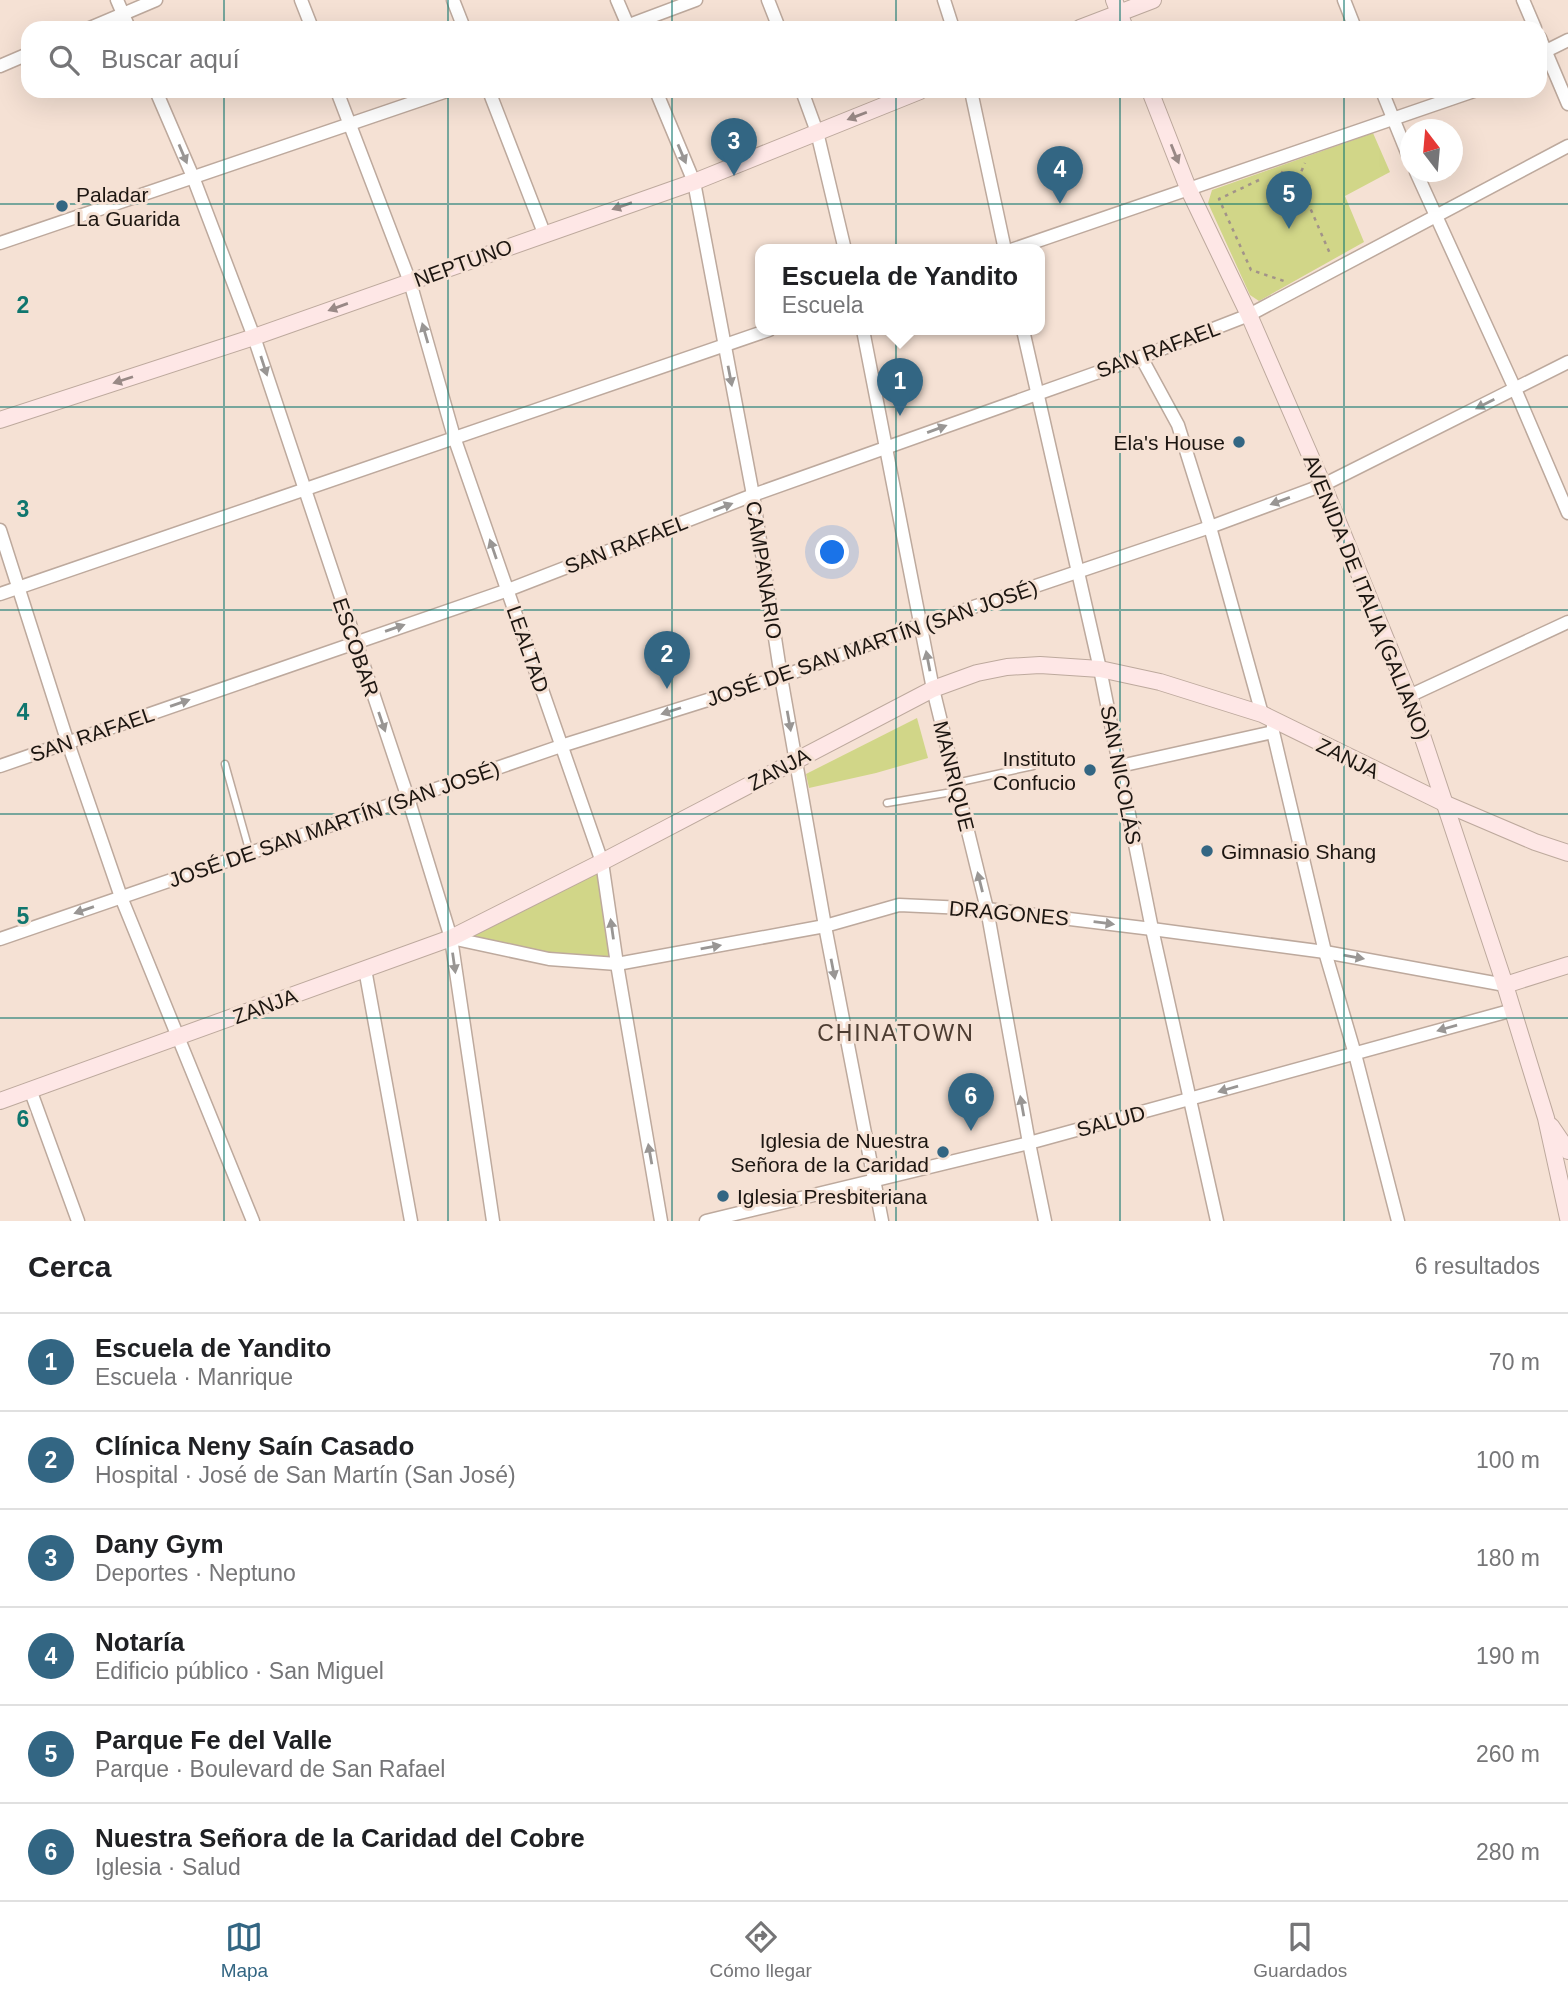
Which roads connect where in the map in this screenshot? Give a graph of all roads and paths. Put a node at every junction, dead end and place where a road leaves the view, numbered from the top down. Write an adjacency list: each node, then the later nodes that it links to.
1 (117, 0): 12 (street)
2 (156, 0): 12 (street)
3 (301, 0): 16 (street)
4 (453, 0): 17 (street)
5 (617, 0): 18 (street)
6 (696, 0): 19 (street)
7 (768, 0): 20 (street)
8 (944, 0): 21 (street)
9 (1153, 0): 13 (main road)
10 (1344, 0): 23 (street)
11 (1523, 0): 24 (street)
12 (123, 14): 14 (street); 15 (street)
13 (1119, 14): 22 (main road)
14 (106, 21)
15 (126, 21)
16 (309, 21)
17 (461, 21)
18 (624, 21)
19 (642, 21)
20 (776, 21)
21 (951, 21)
22 (1100, 21)
23 (1353, 21)
24 (1532, 21)
25 (1568, 40): 26 (street)
26 (1547, 51)
27 (21, 57): 29 (street)
28 (1547, 61): 41 (street)
29 (0, 66)
30 (159, 98): 48 (street, ESCOBAR, one-way to 48)
31 (340, 98): 43 (street, LEALTAD)
32 (426, 98): 43 (street)
33 (492, 98): 54 (street)
34 (659, 98): 50 (street, CAMPANARIO, one-way to 50)
35 (805, 98): 44 (street)
36 (902, 98): 44 (main road, NEPTUNO, one-way to 44)
37 (972, 98): 57 (street)
38 (1153, 98): 52 (main road, AVENIDA DE ITALIA (GALIANO), one-way to 52)
39 (1385, 98): 42 (street)
40 (1452, 98): 42 (street)
41 (1568, 104)
42 (1392, 117): 45 (street); 52 (street)
43 (349, 123): 48 (street); 60 (street, LEALTAD)
44 (817, 132): 50 (main road, NEPTUNO); 56 (street)
45 (1400, 136)
46 (1568, 146): 53 (street, SAN RAFAEL)
47 (1279, 171): 59 (path)
48 (193, 177): 55 (street); 66 (street, ESCOBAR)
49 (1267, 177): 61 (path)
50 (694, 181): 54 (main road, NEPTUNO, one-way to 54); 67 (street, CAMPANARIO)
51 (1420, 182): 53 (street)
52 (1188, 188): 58 (street); 62 (main road, AVENIDA DE ITALIA (GALIANO))
53 (1435, 217): 59 (street, SAN RAFAEL); 70 (street)
54 (544, 233): 60 (main road, NEPTUNO)
55 (0, 243)
56 (844, 244)
57 (1003, 244)
58 (1028, 244)
59 (1336, 269): 61 (street, SAN RAFAEL)
60 (410, 282): 66 (main road, NEPTUNO, one-way to 66); 73 (street, LEALTAD, one-way to 60)
61 (1301, 287): 62 (street, SAN RAFAEL)
62 (1249, 315): 68 (street, SAN RAFAEL); 75 (main road, AVENIDA DE ITALIA (GALIANO))
63 (755, 335): 67 (street)
64 (864, 335): 74 (street, MANRIQUE)
65 (1024, 335): 71 (street, SAN NICOLÁS)
66 (254, 337): 72 (main road, NEPTUNO, one-way to 72); 76 (street, ESCOBAR, one-way to 76)
67 (724, 345): 73 (street); 77 (street, CAMPANARIO, one-way to 77)
68 (1141, 357): 71 (street, SAN RAFAEL); 79 (street)
69 (1568, 362): 70 (street, JOSÉ DE SAN MARTÍN (SAN JOSÉ))
70 (1515, 389): 75 (street, JOSÉ DE SAN MARTÍN (SAN JOSÉ), one-way to 75); 78 (street)
71 (1038, 393): 74 (street, SAN RAFAEL, one-way to 71); 81 (street, SAN NICOLÁS)
72 (0, 419)
73 (454, 437): 76 (street); 83 (street, LEALTAD, one-way to 73)
74 (886, 448): 77 (street, SAN RAFAEL); 86 (street, MANRIQUE)
75 (1324, 485): 79 (street, JOSÉ DE SAN MARTÍN (SAN JOSÉ), one-way to 79); 91 (main road, AVENIDA DE ITALIA (GALIANO))
76 (304, 488): 82 (street); 87 (street, ESCOBAR)
77 (753, 495): 83 (street, SAN RAFAEL, one-way to 77); 89 (street, CAMPANARIO)
78 (1568, 513)
79 (1210, 527): 81 (street, JOSÉ DE SAN MARTÍN (SAN JOSÉ)); 92 (street)
80 (0, 530): 82 (street)
81 (1077, 573): 86 (street, JOSÉ DE SAN MARTÍN (SAN JOSÉ)); 88 (street, SAN NICOLÁS)
82 (17, 588): 84 (street); 93 (street)
83 (508, 590): 87 (street, SAN RAFAEL, one-way to 83); 94 (street, LEALTAD)
84 (0, 594)
85 (1568, 622): 91 (street)
86 (920, 625): 89 (street, JOSÉ DE SAN MARTÍN (SAN JOSÉ)); 90 (street, MANRIQUE, one-way to 86)
87 (354, 642): 93 (street, SAN RAFAEL, one-way to 87); 101 (street, ESCOBAR, one-way to 101)
88 (1100, 669): 90 (main road, ZANJA); 92 (main road, ZANJA); 97 (street, SAN NICOLÁS)
89 (781, 677): 94 (street, JOSÉ DE SAN MARTÍN (SAN JOSÉ), one-way to 94); 95 (street, CAMPANARIO, one-way to 95)
90 (933, 689): 95 (main road, ZANJA); 100 (street, MANRIQUE)
91 (1409, 696): 103 (main road, AVENIDA DE ITALIA (GALIANO))
92 (1269, 722): 97 (street); 103 (main road, ZANJA); 113 (street)
93 (68, 743): 98 (street, SAN RAFAEL); 107 (street)
94 (561, 746): 101 (street, JOSÉ DE SAN MARTÍN (SAN JOSÉ)); 106 (street, LEALTAD)
95 (796, 760): 106 (main road, ZANJA); 109 (street, CAMPANARIO)
96 (225, 764): 104 (lane)
97 (1119, 765): 110 (street, SAN NICOLÁS)
98 (0, 766)
99 (1033, 766): 100 (lane)
100 (957, 787): 102 (lane); 108 (street, MANRIQUE, one-way to 100)
101 (408, 798): 104 (street, JOSÉ DE SAN MARTÍN (SAN JOSÉ)); 111 (street, ESCOBAR)
102 (887, 803)
103 (1446, 804): 105 (main road, ZANJA); 117 (main road, AVENIDA DE ITALIA (GALIANO))
104 (250, 853): 107 (street, JOSÉ DE SAN MARTÍN (SAN JOSÉ))
105 (1568, 853)
106 (602, 862): 111 (main road, ZANJA); 114 (street, LEALTAD, one-way to 106)
107 (121, 897): 112 (street, JOSÉ DE SAN MARTÍN (SAN JOSÉ), one-way to 112); 119 (street)
108 (987, 909): 109 (street, DRAGONES); 110 (street, DRAGONES, one-way to 110); 125 (street, MANRIQUE, one-way to 108)
109 (825, 926): 114 (street, DRAGONES, one-way to 109); 127 (street, CAMPANARIO, one-way to 127)
110 (1152, 929): 113 (street, DRAGONES); 122 (street, SAN NICOLÁS)
111 (451, 938): 114 (street, DRAGONES); 116 (main road, ZANJA); 132 (street, ESCOBAR, one-way to 132)
112 (0, 939)
113 (1325, 952): 117 (street, DRAGONES, one-way to 117); 120 (street)
114 (617, 964): 133 (street, LEALTAD, one-way to 114)
115 (1568, 965): 117 (main road, DRAGONES)
116 (365, 969): 119 (main road, ZANJA); 131 (street)
117 (1505, 985): 118 (main road, AVENIDA DE ITALIA (GALIANO))
118 (1513, 1010): 120 (street, SALUD, one-way to 120); 124 (main road, AVENIDA DE ITALIA (GALIANO))
119 (179, 1037): 121 (main road, ZANJA); 130 (street)
120 (1355, 1054): 122 (street, SALUD, one-way to 122); 138 (street)
121 (31, 1092): 123 (main road, ZANJA); 129 (street)
122 (1189, 1100): 125 (street, SALUD); 137 (street, SAN NICOLÁS)
123 (0, 1101)
124 (1546, 1118): 126 (main road, AVENIDA DE ITALIA (GALIANO)); 128 (main road, AVENIDA DE ITALIA (GALIANO))
125 (1029, 1143): 127 (street, SALUD); 136 (street, MANRIQUE)
126 (1568, 1151)
127 (874, 1181): 134 (street, SALUD); 135 (street, CAMPANARIO)
128 (1568, 1218)
129 (78, 1221)
130 (253, 1221)
131 (411, 1221)
132 (493, 1221)
133 (661, 1221)
134 (706, 1221)
135 (882, 1221)
136 (1045, 1221)
137 (1217, 1221)
138 (1398, 1221)

